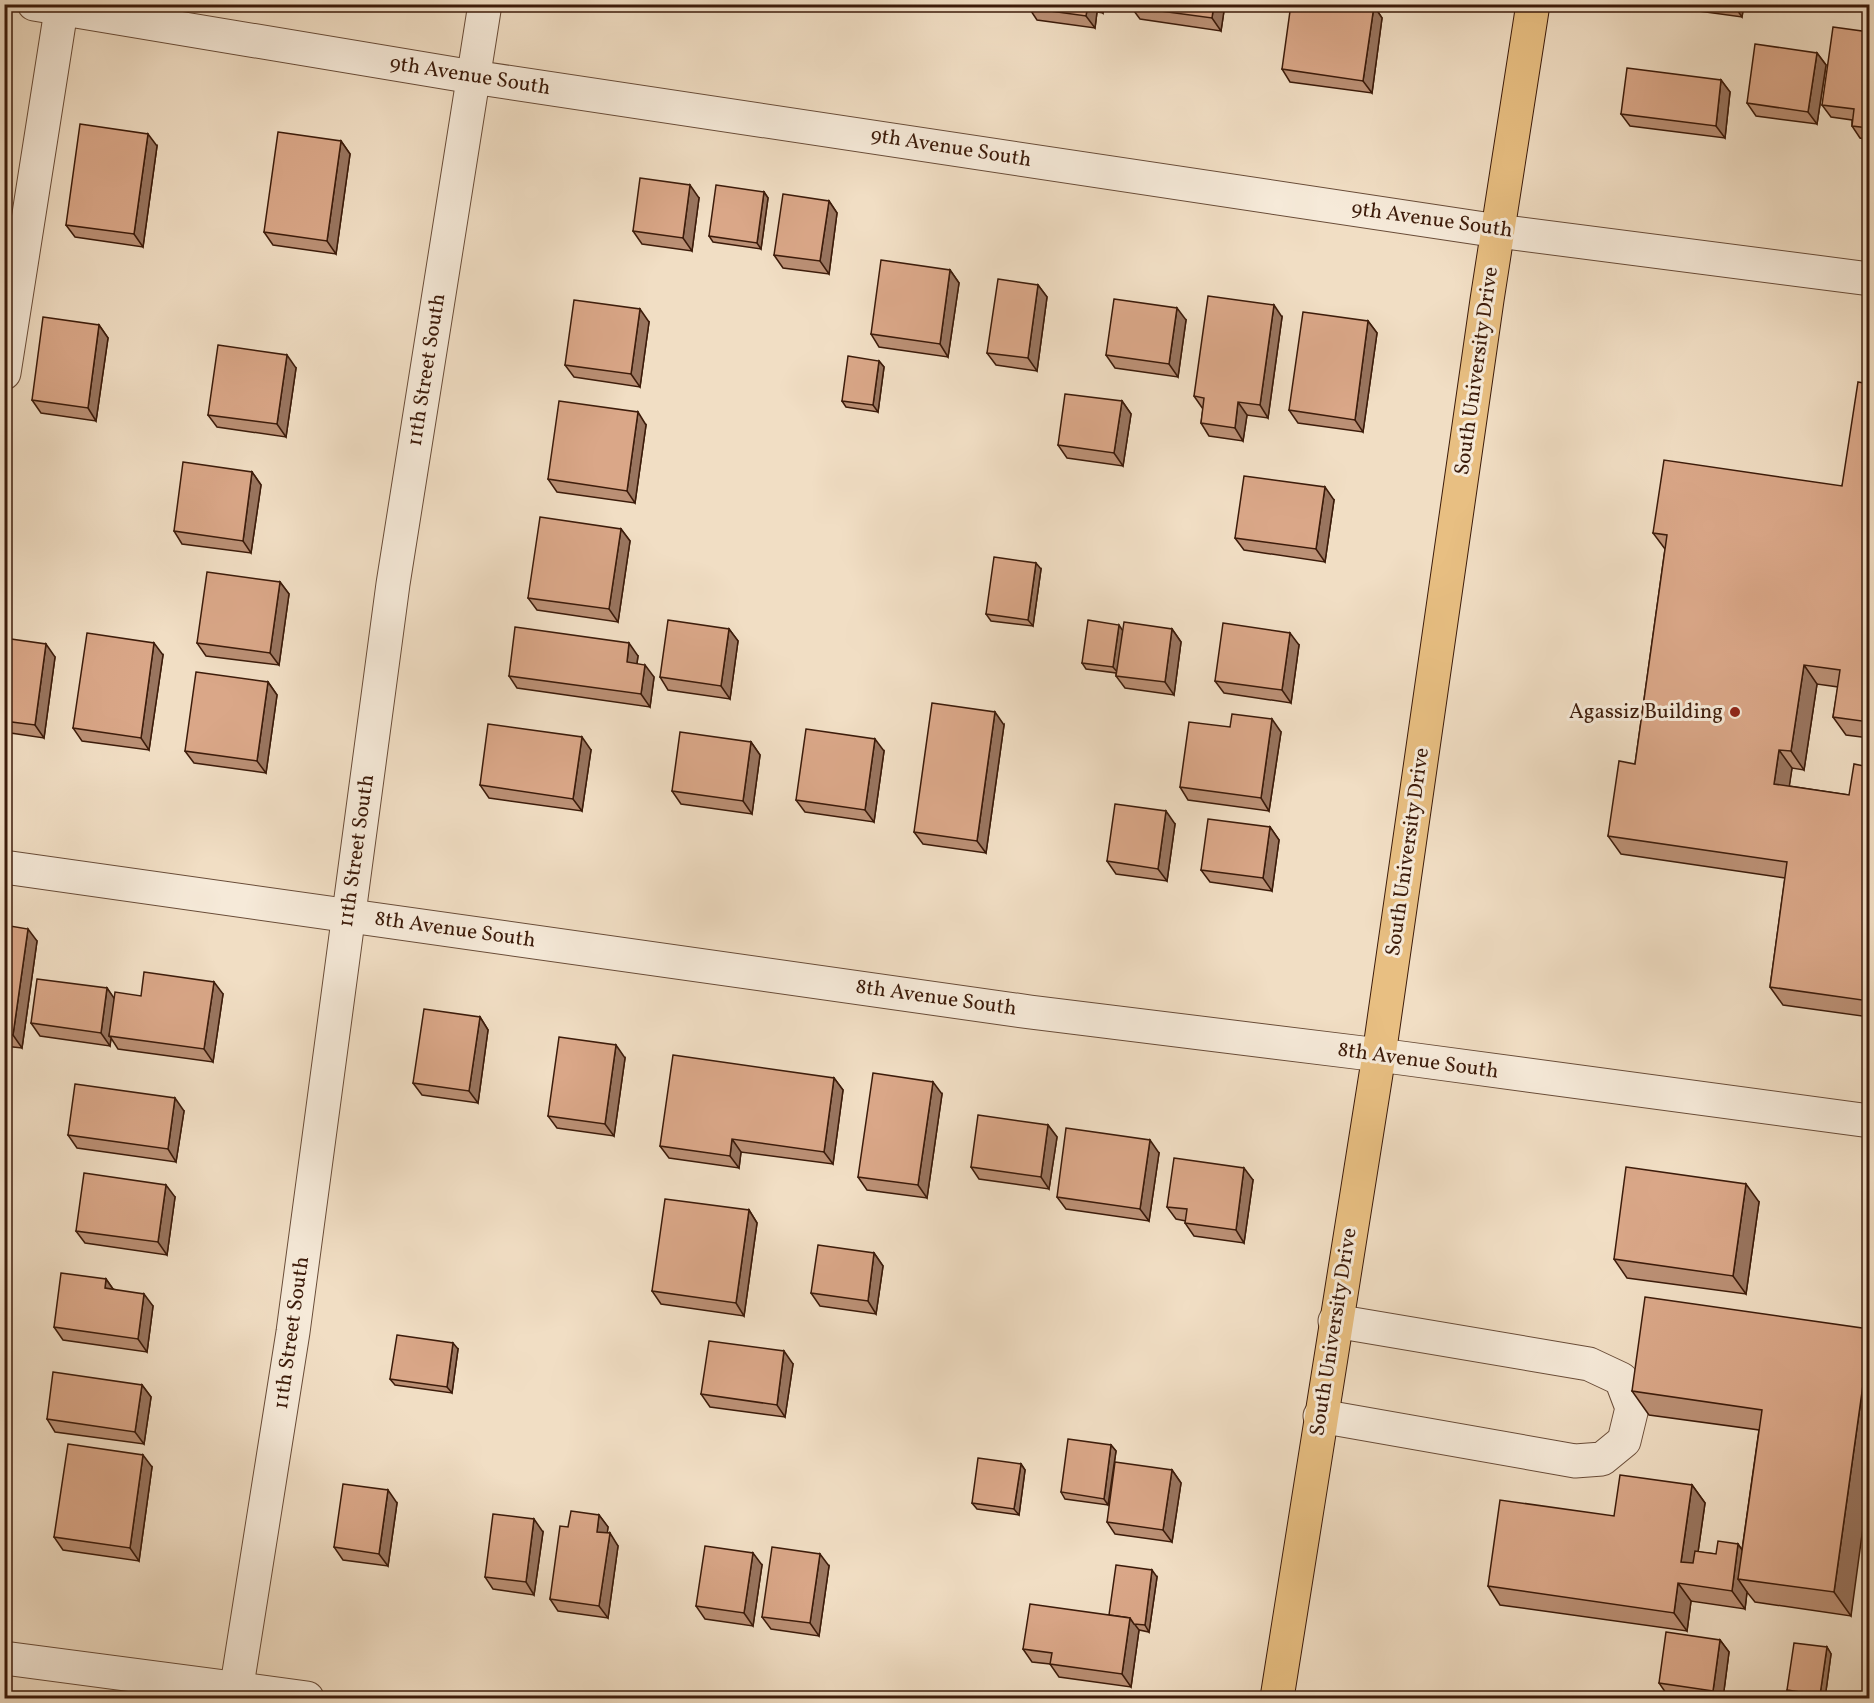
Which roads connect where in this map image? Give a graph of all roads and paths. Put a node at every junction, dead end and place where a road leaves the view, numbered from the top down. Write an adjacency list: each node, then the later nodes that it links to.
1 (485, 4): 4 (street, 11th Street South)
2 (1533, 4): 5 (main road, South University Drive)
3 (52, 6): 4 (street, 9th Avenue South); 6 (street)
4 (473, 77): 5 (street, 9th Avenue South); 10 (street, 11th Street South)
5 (1498, 231): 7 (street, 9th Avenue South); 11 (main road, South University Drive)
6 (12, 278): 8 (street)
7 (1869, 279)
8 (4, 373)
9 (4, 867): 10 (street, 8th Avenue South)
10 (349, 915): 11 (street, 8th Avenue South); 16 (street, 11th Street South)
11 (1378, 1055): 12 (street, 8th Avenue South); 13 (main road, South University Drive)
12 (1869, 1121)
13 (1335, 1321): 14 (main road, South University Drive); 14 (street)
14 (1320, 1416): 18 (main road, South University Drive)
15 (4, 1658): 16 (street)
16 (236, 1694): 17 (street)
17 (307, 1698)
18 (1276, 1698)

